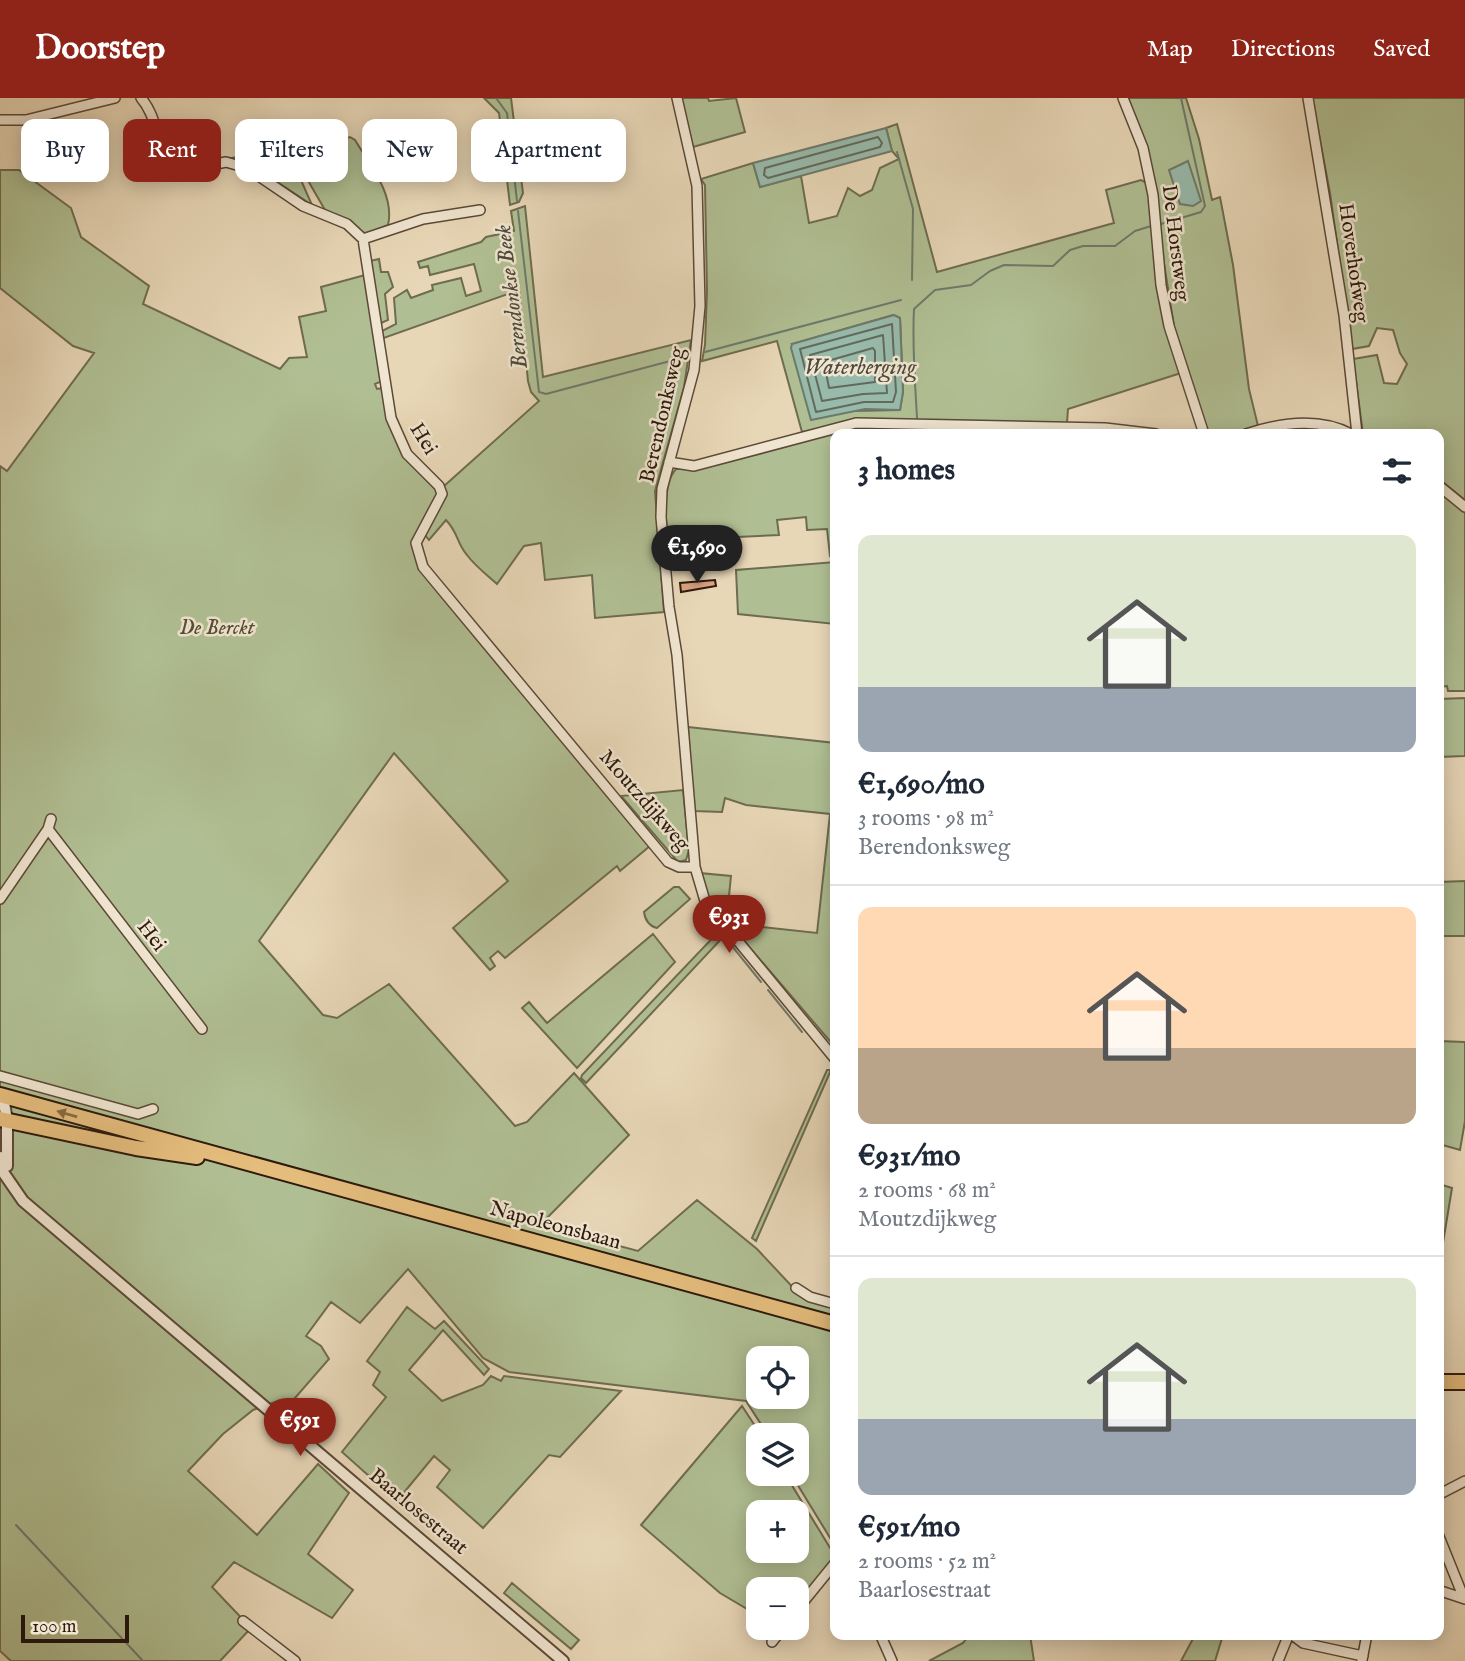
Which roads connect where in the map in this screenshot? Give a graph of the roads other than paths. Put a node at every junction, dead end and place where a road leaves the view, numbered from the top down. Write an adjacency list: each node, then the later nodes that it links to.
1 (115, 98): 6 (street)
2 (141, 98): 8 (street)
3 (677, 98): 16 (street, Berendonksweg)
4 (1123, 98): 11 (street, De Horstweg)
5 (1308, 98): 14 (street, Hoverhofweg)
6 (0, 120)
7 (480, 210): 8 (street)
8 (363, 239): 19 (street, Hei)
9 (833, 429): 10 (street)
10 (1114, 429)
11 (1202, 429)
12 (1265, 429): 13 (street)
13 (1334, 429)
14 (1356, 429)
15 (830, 430): 16 (street)
16 (669, 462): 20 (street, Berendonksweg)
17 (1444, 490): 18 (street)
18 (1465, 507)
19 (471, 626): 20 (street, Moutzdijkweg)
20 (695, 867): 23 (street, Moutzdijkweg)
21 (0, 899): 22 (street, Hei)
22 (202, 1029)
23 (830, 1053)
24 (4, 1077): 25 (street); 26 (street)
25 (1, 1097): 27 (street); 29 (main road, Napoleonsbaan, one-way to 25)
26 (153, 1109)
27 (4, 1120): 29 (main road, Napoleonsbaan); 30 (street)
28 (0, 1157): 30 (street)
29 (264, 1168): 33 (main road, Napoleonsbaan)
30 (10, 1183): 52 (street, Baarlosestraat)
31 (796, 1288): 32 (street)
32 (830, 1303)
33 (830, 1323)
34 (1444, 1382): 35 (main road)
35 (1465, 1382)
36 (1444, 1392): 37 (main road)
37 (1465, 1392)
38 (1465, 1481): 39 (street)
39 (1444, 1493)
40 (1444, 1549): 44 (street)
41 (830, 1569): 43 (street)
42 (1444, 1592): 44 (street)
43 (809, 1595)
44 (1464, 1597)
45 (243, 1621): 51 (street)
46 (883, 1640): 53 (street)
47 (1287, 1640): 54 (street)
48 (1299, 1640): 50 (street)
49 (1366, 1640): 50 (street)
50 (1363, 1658)
51 (295, 1661)
52 (563, 1661)
53 (892, 1661)
54 (1278, 1661)

